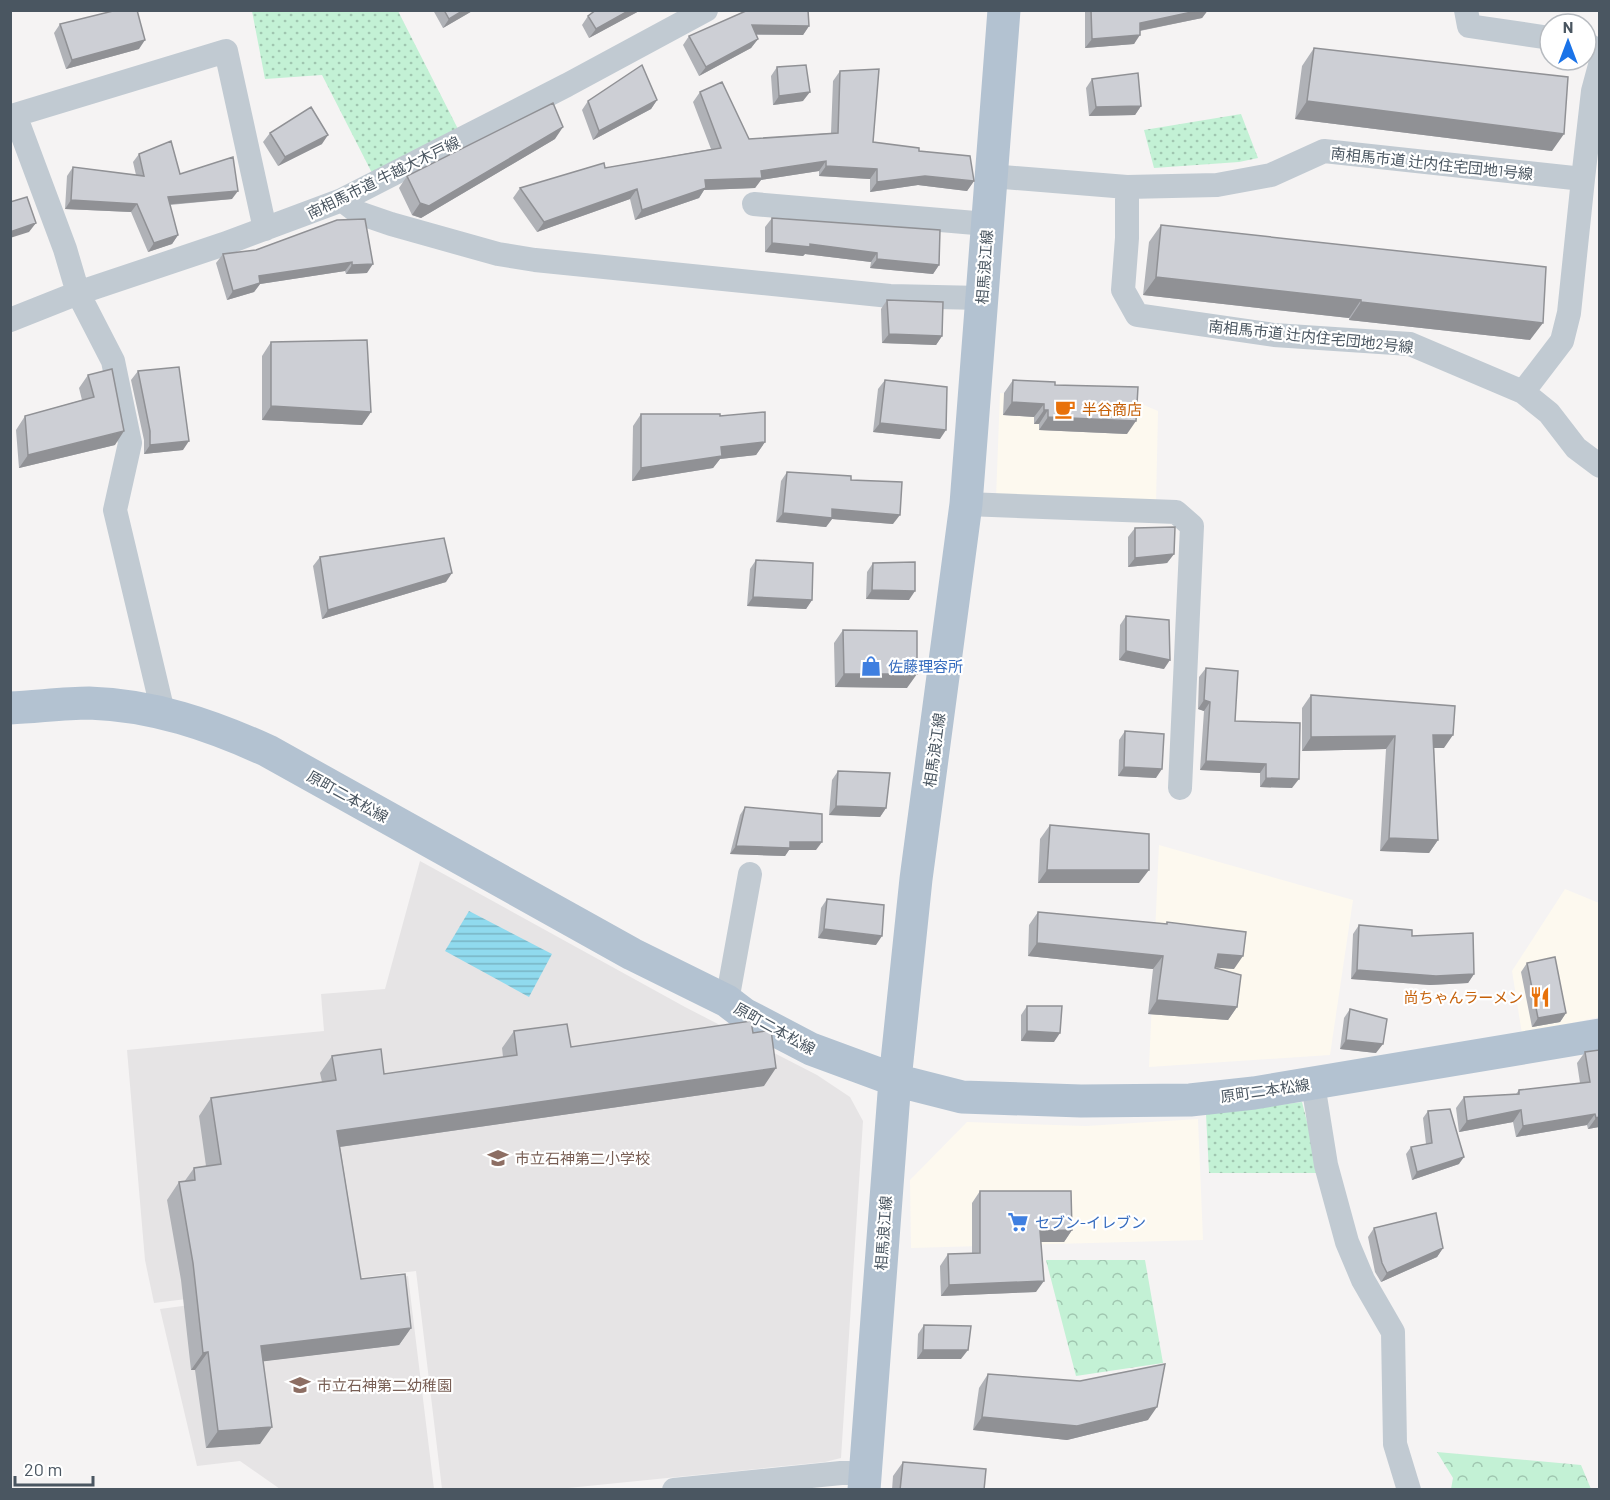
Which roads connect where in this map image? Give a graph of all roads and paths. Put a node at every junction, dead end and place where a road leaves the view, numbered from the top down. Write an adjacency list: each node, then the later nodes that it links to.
1 (706, 10): 9 (street, 南相馬市道 牛越大木戸線)
2 (1004, 10): 6 (main road, 相馬浪江線)
3 (1466, 10): 4 (street)
4 (1538, 36)
5 (1599, 65): 7 (street)
6 (991, 176): 8 (street, 南相馬市道 辻内住宅団地1号線); 11 (main road, 相馬浪江線)
7 (1583, 179): 8 (street, 南相馬市道 辻内住宅団地1号線); 16 (street)
8 (1127, 187): 16 (street, 南相馬市道 辻内住宅団地2号線)
9 (342, 200): 12 (street, 南相馬市道 牛越大木戸線); 14 (street)
10 (754, 204): 11 (street)
11 (987, 224): 14 (main road, 相馬浪江線)
12 (265, 229): 13 (street, 南相馬市道 牛越大木戸線); 13 (street)
13 (78, 293): 15 (street, 南相馬市道 牛越大木戸線); 20 (street)
14 (982, 298): 18 (main road, 相馬浪江線)
15 (10, 320)
16 (1523, 392): 17 (street)
17 (1599, 466)
18 (966, 504): 21 (street); 25 (main road, 相馬浪江線)
19 (10, 708): 20 (main road, 原町二本松線)
20 (163, 712): 23 (main road, 原町二本松線)
21 (1180, 788)
22 (750, 874): 23 (street)
23 (727, 1000): 25 (main road, 原町二本松線)
24 (1599, 1035): 26 (main road, 原町二本松線)
25 (895, 1080): 26 (main road, 原町二本松線); 27 (main road, 相馬浪江線)
26 (1313, 1084): 29 (street)
27 (864, 1481): 28 (street)
28 (674, 1490)
29 (1409, 1490)

